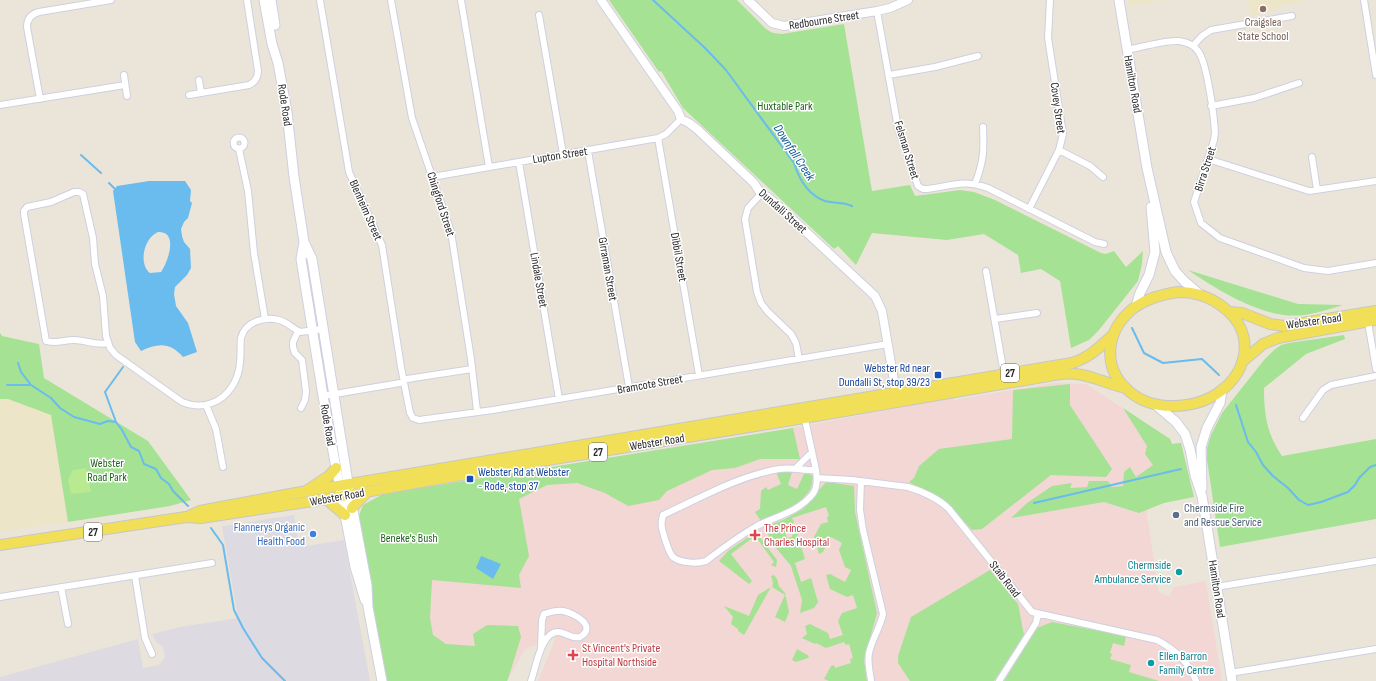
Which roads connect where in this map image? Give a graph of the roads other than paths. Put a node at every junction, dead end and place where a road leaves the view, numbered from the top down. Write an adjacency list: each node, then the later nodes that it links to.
1 (111, 0): 32 (street)
2 (246, 0): 29 (street)
3 (264, 0): 22 (main road, Rode Road)
4 (271, 0): 22 (main road, Rode Road)
5 (320, 0): 79 (street, Blenheim Street)
6 (391, 0): 47 (street, Chingford Street)
7 (461, 0): 45 (street)
8 (601, 0): 35 (street, Dundalli Street)
9 (748, 0): 14 (street, Redbourne Street)
10 (908, 0): 14 (street, Redbourne Street)
11 (1050, 0): 39 (street, Covey Street)
12 (1119, 0): 20 (main road, Hamilton Road)
13 (1364, 0): 18 (street)
14 (878, 11): 24 (street, Felsman Street)
15 (539, 15): 41 (street)
16 (1292, 16): 19 (street)
17 (1376, 28): 18 (street)
18 (1368, 29): 25 (street)
19 (1193, 46): 20 (street); 34 (street, Birra Street)
20 (1127, 50): 46 (main road, Hamilton Road)
21 (978, 56): 24 (street)
22 (278, 62): 54 (main road, Rode Road)
23 (124, 75): 28 (street)
24 (889, 75): 50 (street, Felsman Street)
25 (1376, 75)
26 (199, 80): 29 (street)
27 (1299, 84): 34 (street)
28 (126, 85): 31 (street); 32 (street)
29 (201, 93): 30 (street)
30 (189, 95)
31 (127, 96)
32 (40, 99): 33 (street)
33 (0, 105)
34 (1211, 106): 43 (street, Birra Street)
35 (681, 119): 37 (street, Lupton Street); 52 (street, Dundalli Street)
36 (983, 126): 50 (street)
37 (658, 138): 40 (street, Lupton Street); 77 (street, Dibbil Street)
38 (238, 148): 63 (street)
39 (1059, 150): 48 (street); 53 (street, Covey Street)
40 (588, 151): 41 (street, Lupton Street); 80 (street, Girraman Street)
41 (563, 154): 44 (street, Lupton Street)
42 (1312, 156): 51 (street)
43 (1208, 159): 51 (street); 56 (street, Birra Street)
44 (519, 162): 45 (street, Lupton Street); 86 (street, Lindale Street)
45 (489, 167): 47 (street, Lupton Street)
46 (1147, 168): 58 (main road, Hamilton Road); 59 (main road, Hamilton Road)
47 (432, 177): 74 (street, Chingford Street)
48 (1103, 177)
49 (1376, 181): 51 (street)
50 (975, 184): 53 (street, Felsman Street)
51 (1317, 190)
52 (761, 194): 71 (street, Dundalli Street); 72 (street)
53 (1029, 209): 55 (street, Felsman Street)
54 (304, 242): 66 (main road, Rode Road); 68 (main road, Rode Road)
55 (1104, 244)
56 (1376, 263)
57 (986, 271): 64 (street)
58 (1199, 294): 59 (main road, 27); 62 (main road, 27)
59 (1136, 306): 69 (main road, 27)
60 (1376, 311): 62 (main road, Webster Road / 27)
61 (1036, 312): 64 (street)
62 (1229, 312): 73 (main road)
63 (265, 319): 67 (street); 88 (street)
64 (995, 319): 76 (street)
65 (1372, 321): 73 (main road, Webster Road / 27); 75 (street)
66 (323, 330): 68 (street); 83 (main road, Rode Road)
67 (298, 331): 68 (street); 89 (street)
68 (312, 331): 84 (main road, Rode Road)
69 (1114, 334): 76 (main road, Webster Road / 27); 81 (main road)
70 (108, 344): 70 (street); 88 (street)
71 (888, 344): 72 (street, Bramcote Street); 85 (street, Dundalli Street)
72 (799, 358): 77 (street, Bramcote Street)
73 (1242, 362): 82 (main road, 27)
74 (472, 369): 79 (street); 91 (street, Chingford Street)
75 (1376, 369)
76 (1004, 374): 85 (main road, Webster Road / 27)
77 (699, 375): 80 (street, Bramcote Street)
78 (1376, 376): 94 (street)
79 (404, 381): 83 (street); 92 (street, Blenheim Street)
80 (628, 387): 86 (street, Bramcote Street)
81 (1126, 388): 85 (main road, Webster Road / 27); 87 (main road, 27)
82 (1222, 390): 87 (main road, 27); 105 (main road, Hamilton Road)
83 (333, 394): 84 (street); 102 (main road, Rode Road)
84 (323, 396): 97 (main road, Rode Road)
85 (897, 397): 90 (main road, Webster Road / 27); 93 (main road, Webster Road / 27)
86 (559, 399): 91 (street, Bramcote Street)
87 (1155, 404): 105 (main road, Hamilton Road)
88 (206, 405): 96 (street)
89 (301, 408)
90 (802, 408): 93 (street); 102 (main road, Webster Road / 27)
91 (477, 411): 92 (street, Bramcote Street)
92 (413, 418)
93 (804, 418): 95 (street); 104 (main road, Webster Road / 27)
94 (1303, 418)
95 (812, 452): 98 (street); 99 (street)
96 (224, 467)
97 (336, 468): 102 (main road, Rode Road); 103 (main road)
98 (796, 468): 99 (street); 100 (street)
99 (816, 470): 100 (street)
100 (817, 478): 101 (street, Staib Road)
101 (861, 481): 116 (street, Staib Road); 124 (street)
102 (345, 491): 103 (main road, Webster Road / 27); 104 (main road, Webster Road / 27); 106 (main road, Webster Road / 27); 107 (main road, Rode Road)
103 (304, 492): 108 (main road, Webster Road / 27)
104 (367, 492): 107 (main road)
105 (1202, 496): 113 (main road, Hamilton Road)
106 (326, 499): 107 (main road); 108 (main road, Webster Road / 27)
107 (349, 511): 122 (main road, Rode Road)
108 (186, 517): 109 (main road, Webster Road / 27)
109 (0, 546)
110 (1376, 561): 113 (street)
111 (212, 563): 112 (street)
112 (135, 576): 114 (street); 120 (street)
113 (1216, 587): 121 (main road, Hamilton Road)
114 (61, 588): 115 (street); 117 (street)
115 (0, 597)
116 (1038, 614): 125 (street); 126 (street, Staib Road)
117 (68, 624)
118 (541, 648): 118 (street); 123 (street)
119 (1376, 649): 121 (street)
120 (152, 654)
121 (1231, 677)
122 (382, 681)
123 (531, 681)
124 (871, 681)
125 (999, 681)
126 (1196, 681)

